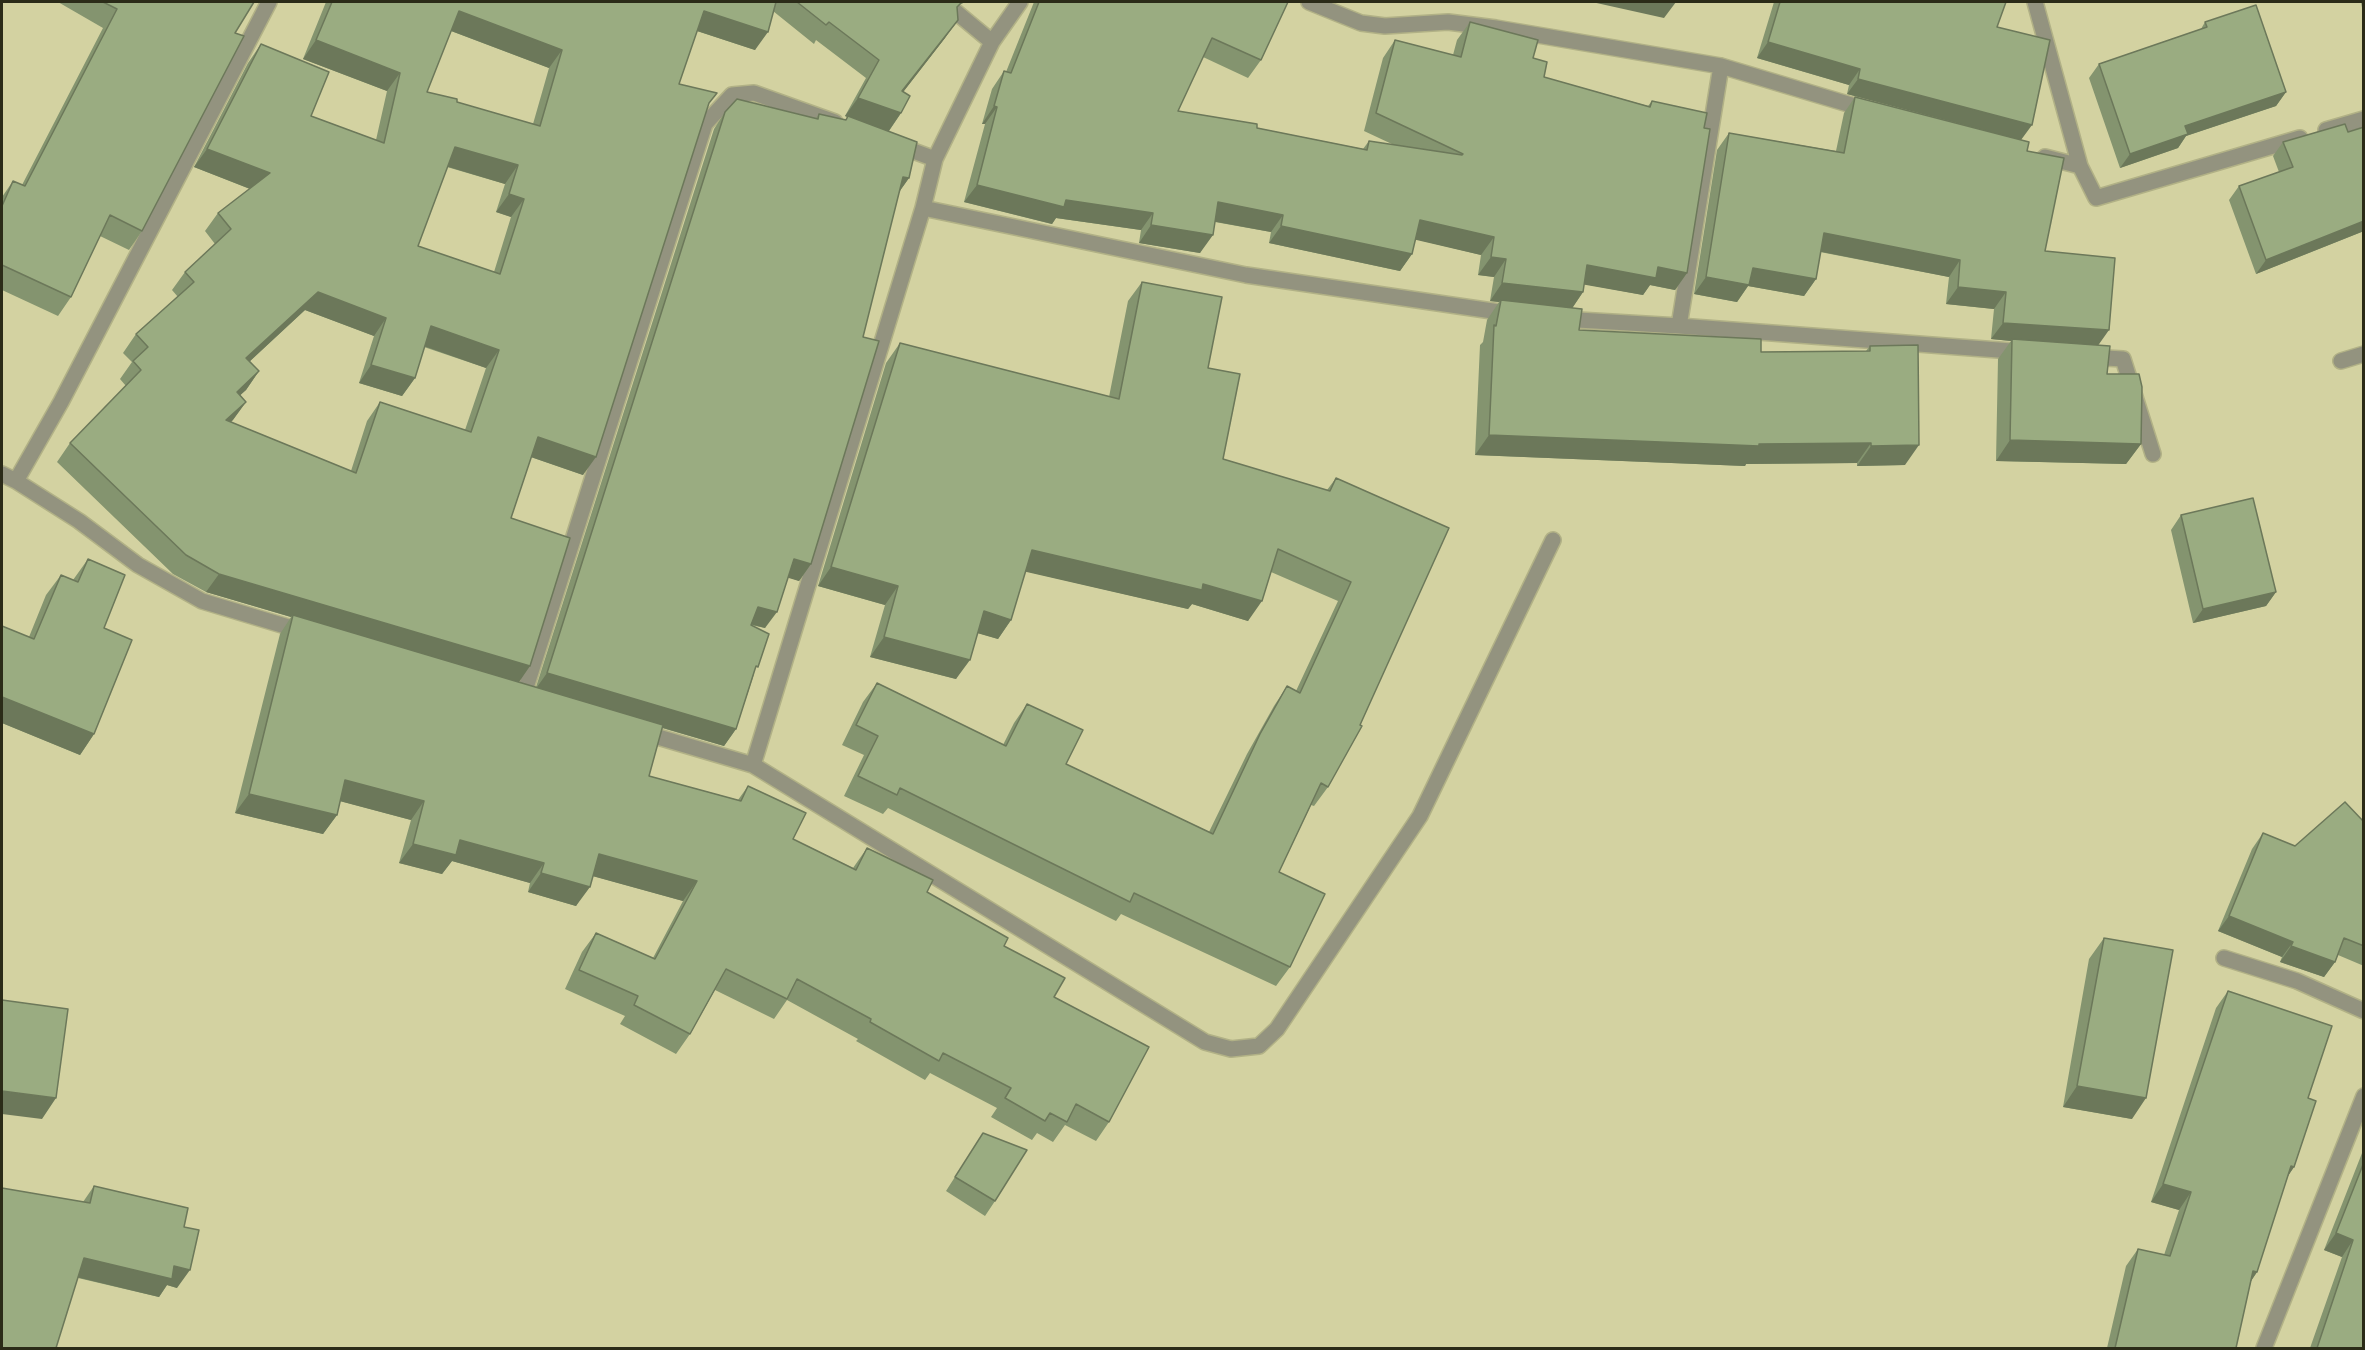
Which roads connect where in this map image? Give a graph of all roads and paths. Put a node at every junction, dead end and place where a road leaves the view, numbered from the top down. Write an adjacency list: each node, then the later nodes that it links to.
1 (269, 2): 25 (street)
2 (944, 2): 6 (street)
3 (1020, 2): 6 (street)
4 (1310, 2): 7 (street)
5 (2035, 2): 14 (street)
6 (992, 42): 13 (street)
7 (1721, 66): 8 (street); 18 (street)
8 (1887, 115)
9 (2364, 119): 14 (street)
10 (850, 128): 28 (street)
11 (882, 139): 13 (street)
12 (2034, 154): 14 (street)
13 (935, 159): 15 (street)
14 (2080, 166)
15 (923, 208): 16 (street); 30 (street)
16 (1524, 315)
17 (1546, 318): 18 (street)
18 (1679, 326): 19 (street)
19 (2041, 353)
20 (2364, 354): 22 (street)
21 (2076, 356): 23 (street)
22 (2341, 361)
23 (2153, 454)
24 (2, 474): 25 (street)
25 (16, 481): 27 (street)
26 (1553, 540): 30 (street)
27 (316, 635)
28 (523, 698)
29 (626, 728): 30 (street)
30 (753, 765)
31 (2224, 958): 32 (street)
32 (2364, 1011)
33 (2364, 1096): 34 (street)
34 (2264, 1348)

